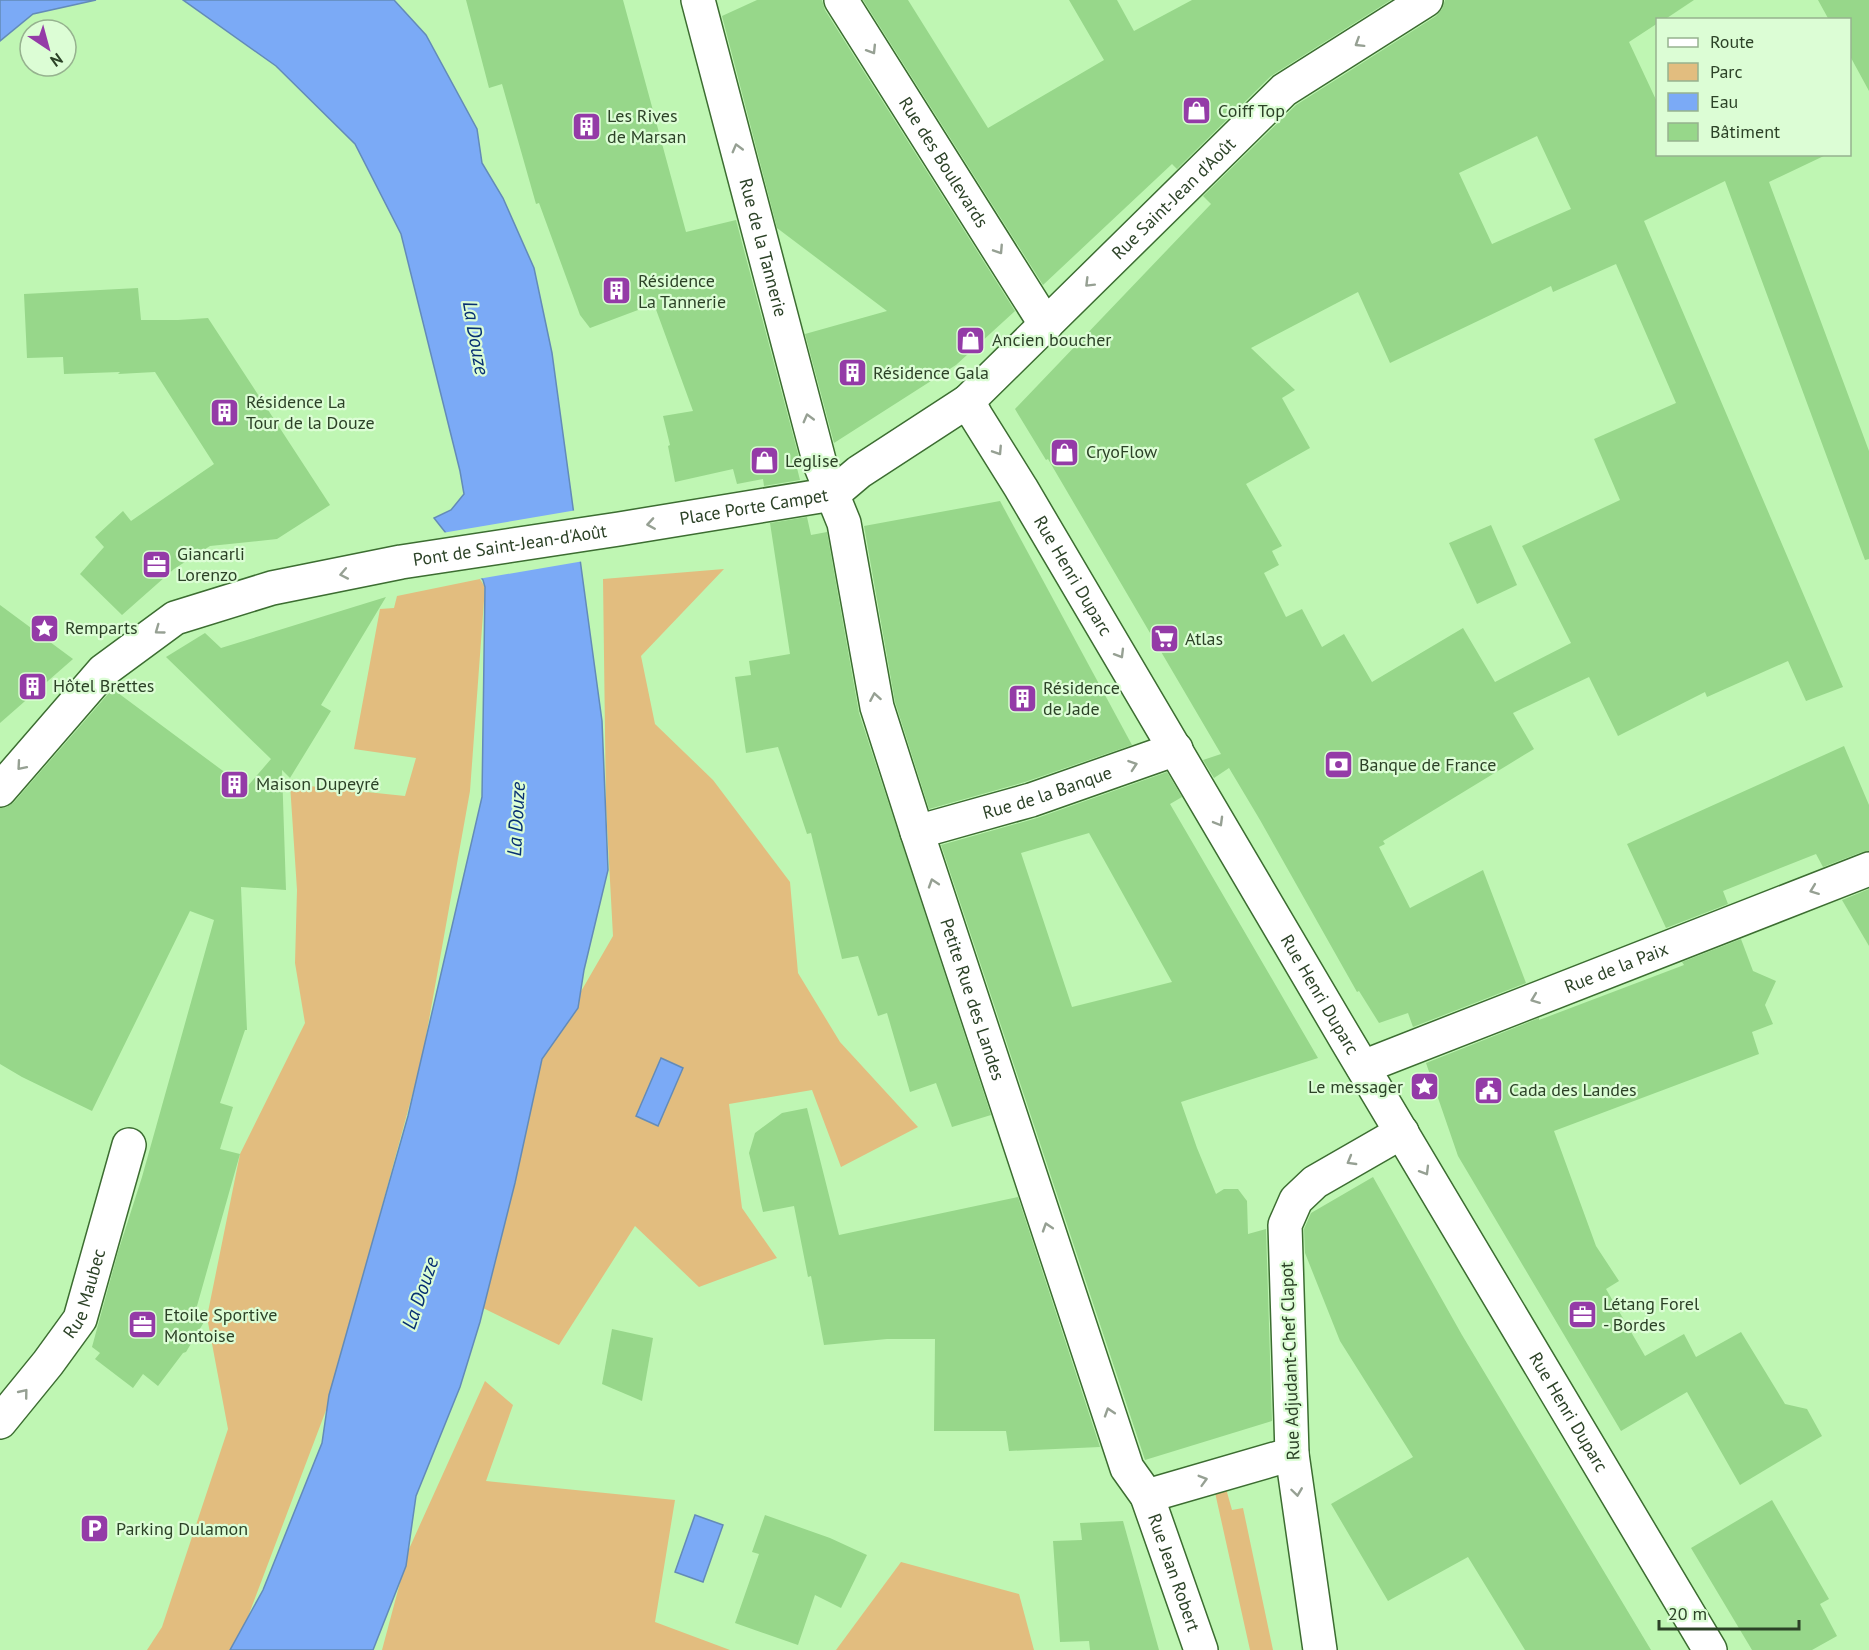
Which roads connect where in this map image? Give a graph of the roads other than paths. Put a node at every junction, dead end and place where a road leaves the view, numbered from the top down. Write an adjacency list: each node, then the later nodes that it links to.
1 (698, 0): 7 (street, Rue de la Tannerie, one-way to 1)
2 (841, 0): 5 (street, Rue des Boulevards, one-way to 5)
3 (1426, 0): 4 (street, Rue Saint-Jean d'Août)
4 (1389, 11): 5 (street, Rue Saint-Jean d'Août, one-way to 5)
5 (1046, 325): 6 (street, Rue Saint-Jean d'Août)
6 (968, 401): 7 (street, Place Porte Campet); 9 (street, Rue Henri Duparc, one-way to 9)
7 (833, 494): 8 (street, Place Porte Campet, one-way to 8); 11 (street, Petite Rue des Landes, one-way to 7)
8 (619, 529): 10 (street, Pont de Saint-Jean-d'Août, one-way to 10)
9 (1176, 750): 11 (street, Rue de la Banque, one-way to 9); 13 (street, Rue Henri Duparc, one-way to 13)
10 (0, 790)
11 (917, 832): 18 (street, Petite Rue des Landes, one-way to 11)
12 (1869, 869): 13 (street, Rue de la Paix, one-way to 13)
13 (1363, 1067): 14 (street, Rue Henri Duparc)
14 (1402, 1132): 17 (street, Rue Adjudant-Chef Clapot, one-way to 17); 21 (street, Rue Henri Duparc, one-way to 21)
15 (129, 1144): 16 (street, Rue Maubec, one-way to 15)
16 (0, 1422)
17 (1292, 1454): 18 (street, one-way to 17); 20 (street, Rue Adjudant-Chef Clapot, one-way to 20)
18 (1147, 1496): 19 (street, Rue Jean Robert)
19 (1201, 1650)
20 (1320, 1650)
21 (1710, 1650)

